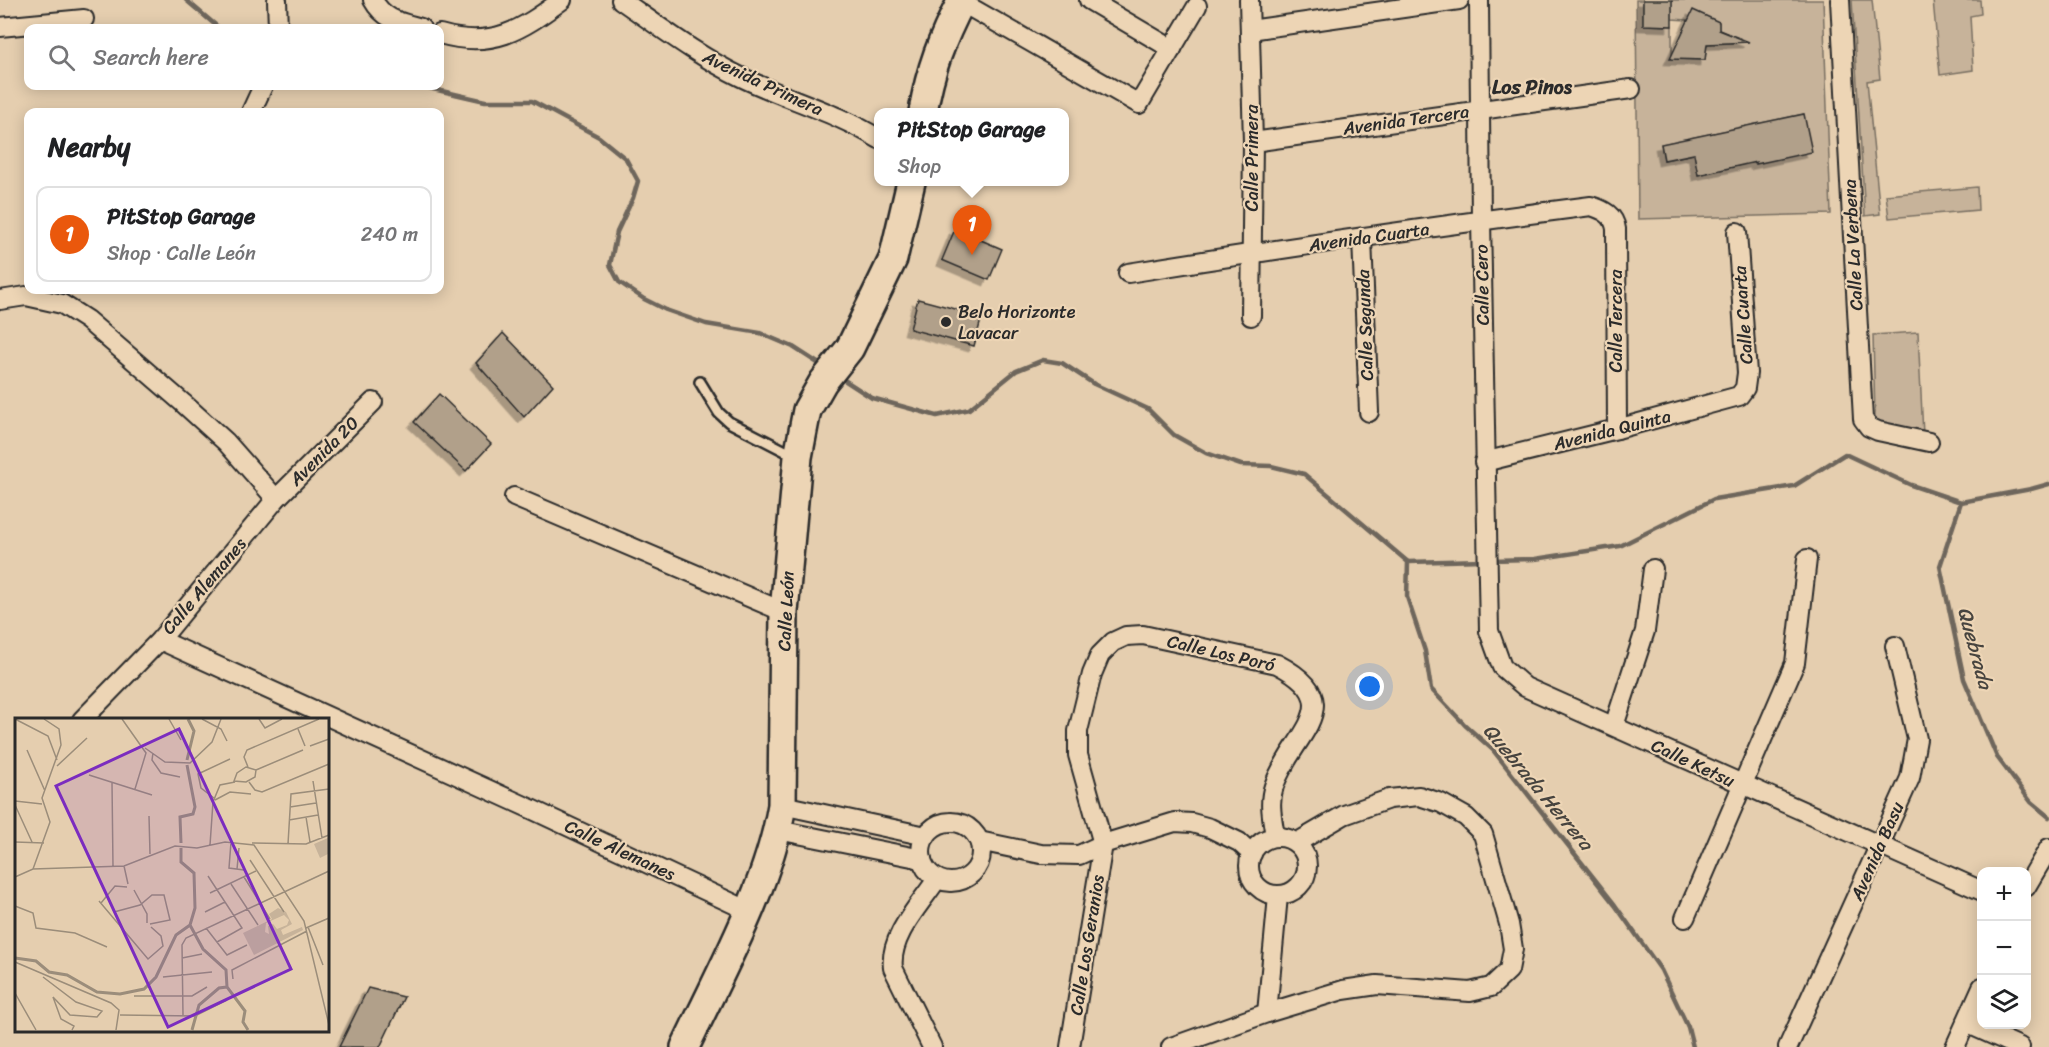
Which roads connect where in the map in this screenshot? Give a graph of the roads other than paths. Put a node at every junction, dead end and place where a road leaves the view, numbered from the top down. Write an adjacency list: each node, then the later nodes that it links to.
1 (277, 0): 15 (street)
2 (373, 0): 16 (street)
3 (541, 0): 19 (street)
4 (562, 0): 19 (street)
5 (621, 0): 28 (street, Avenida Primera)
6 (1089, 0): 22 (street)
7 (1249, 0): 20 (street, Calle Primera)
8 (1459, 0): 20 (street)
9 (1479, 0): 27 (street, Calle Cero)
10 (1840, 0): 46 (street, Calle La Verbena)
11 (961, 1): 22 (street); 26 (main road)
12 (1197, 6): 22 (street)
13 (84, 19): 14 (street)
14 (32, 24)
15 (278, 24)
16 (408, 24)
17 (24, 25): 18 (street)
18 (0, 27)
19 (514, 30): 21 (street)
20 (1250, 30): 29 (street, Calle Primera)
21 (444, 35)
22 (1172, 49)
23 (1631, 89): 27 (street, Avenida Tercera)
24 (261, 90): 25 (street)
25 (253, 108)
26 (924, 108)
27 (1479, 110): 29 (street, Avenida Tercera); 32 (street, Calle Cero)
28 (874, 136)
29 (1252, 142): 35 (street, Calle Primera)
30 (910, 186): 47 (main road, Calle León)
31 (1610, 214): 32 (street, Avenida Cuarta); 45 (street, Calle Tercera)
32 (1480, 220): 34 (street, Avenida Cuarta); 48 (street, Calle Cero)
33 (1737, 232): 42 (street, Calle Cuarta)
34 (1362, 238): 35 (street, Avenida Cuarta); 44 (street, Calle Segunda)
35 (1252, 253): 36 (street, Avenida Cuarta); 40 (street, Calle Primera)
36 (1128, 273)
37 (24, 294): 39 (street)
38 (30, 294): 50 (street)
39 (0, 300)
40 (1251, 316)
41 (700, 382): 47 (lane)
42 (1739, 396): 45 (street, Avenida Quinta)
43 (372, 402): 50 (street, Avenida 20)
44 (1369, 412)
45 (1617, 429): 48 (street, Avenida Quinta)
46 (1929, 442)
47 (798, 457): 54 (main road, Calle León)
48 (1484, 462): 52 (street, Calle Cero)
49 (514, 497): 54 (street)
50 (276, 499): 55 (street, Calle Alemanes)
51 (1807, 559): 59 (street)
52 (1488, 569): 58 (street, Calle Ketsu)
53 (1653, 569): 58 (street)
54 (784, 612): 60 (main road, Calle León)
55 (160, 639): 57 (street); 74 (street, Calle Alemanes)
56 (1895, 646): 66 (street, Avenida Basu)
57 (84, 718)
58 (1614, 726): 59 (street, Calle Ketsu)
59 (1742, 785): 66 (street, Calle Ketsu); 75 (street)
60 (780, 818): 61 (street); 69 (street); 74 (main road, Calle León)
61 (926, 836): 63 (street); 69 (street)
62 (1275, 837): 64 (street); 65 (street, Calle Los Poró); 68 (street)
63 (979, 841): 65 (street); 70 (street)
64 (1296, 843): 73 (street); 77 (street)
65 (1103, 844): 68 (street); 81 (street, Calle Los Geranios)
66 (1878, 847): 72 (street, Calle Ketsu); 83 (street, Avenida Basu)
67 (2049, 848): 71 (street)
68 (1252, 854): 73 (street)
69 (922, 860): 70 (street)
70 (937, 879): 80 (street)
71 (2031, 879)
72 (1977, 889)
73 (1278, 896): 77 (street)
74 (749, 911): 79 (main road, Calle León)
75 (1685, 918)
76 (1977, 998): 78 (street)
77 (1267, 1013): 82 (street)
78 (1966, 1023): 84 (street); 85 (street)
79 (686, 1047)
80 (932, 1047)
81 (1070, 1047)
82 (1171, 1047)
83 (1788, 1047)
84 (1955, 1047)
85 (2020, 1047)

